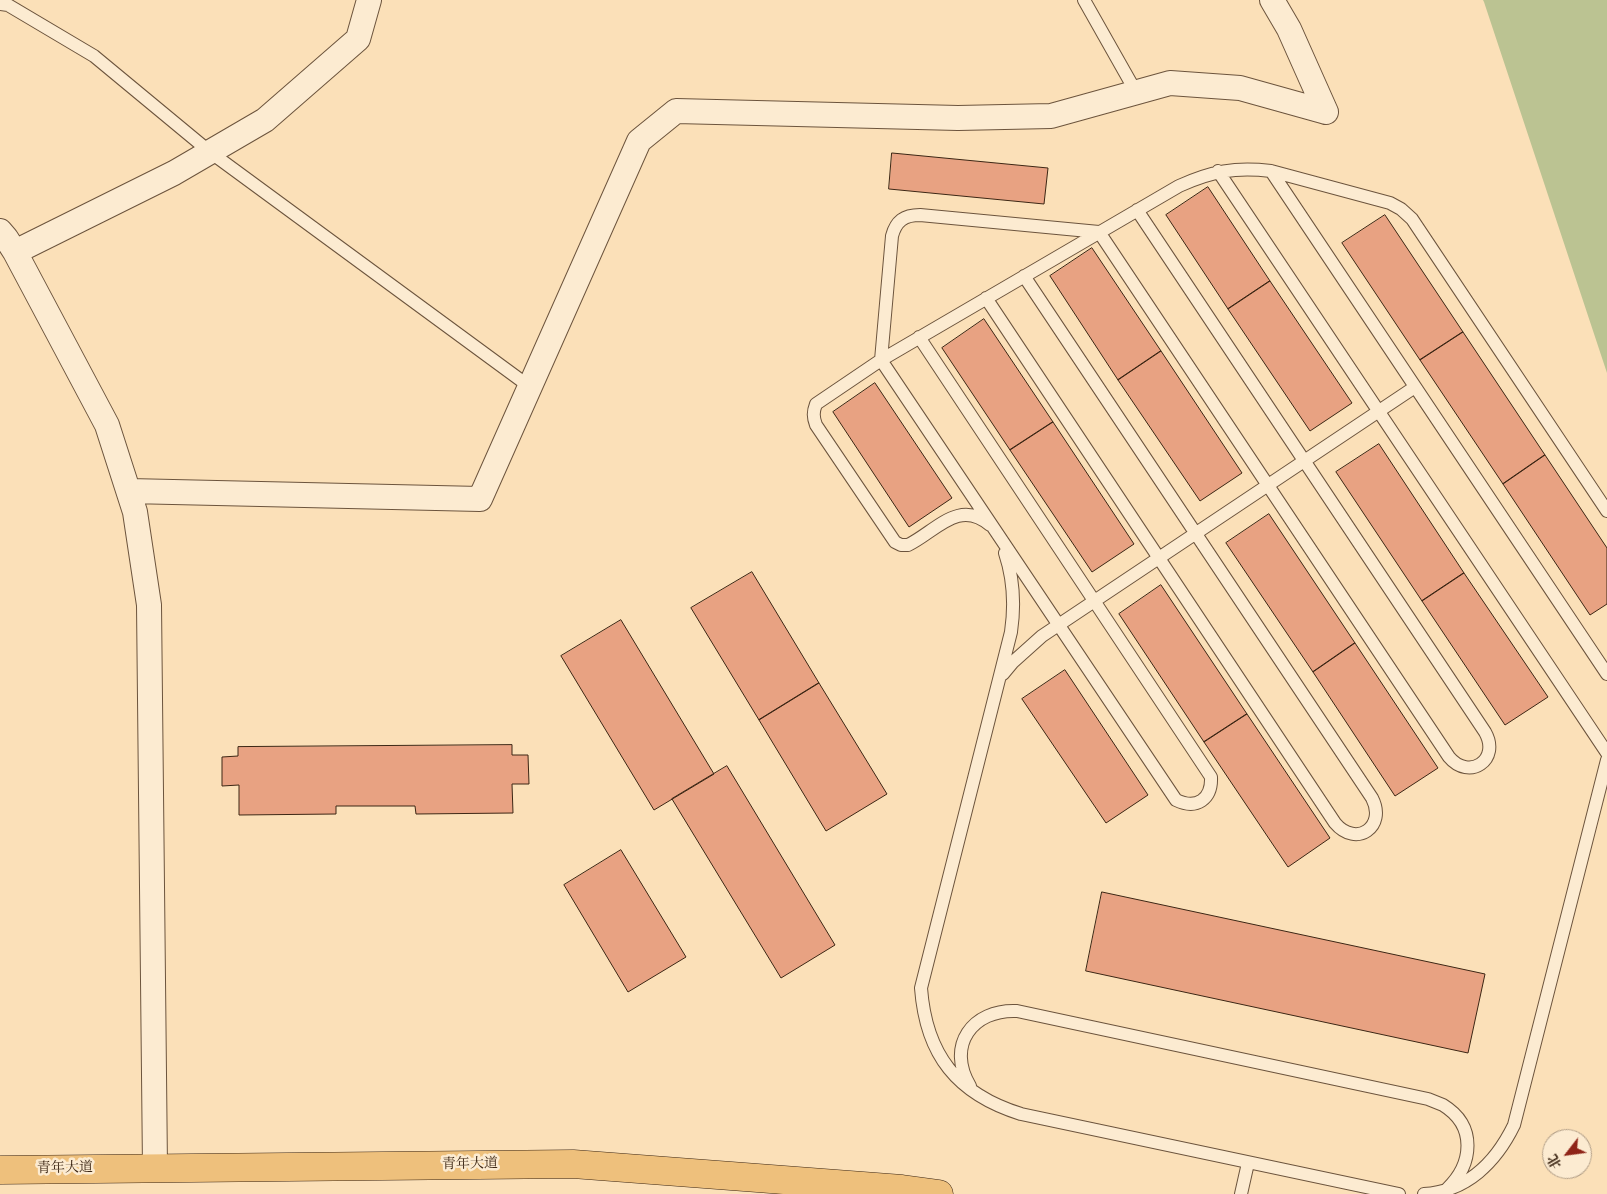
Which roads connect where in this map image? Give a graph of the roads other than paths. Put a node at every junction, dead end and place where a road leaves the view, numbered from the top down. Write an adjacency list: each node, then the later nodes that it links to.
1 (369, 0): 6 (street)
2 (1084, 0): 5 (lane)
3 (1272, 0): 5 (street)
4 (0, 4): 6 (lane)
5 (1136, 92): 17 (street)
6 (210, 152): 12 (street); 17 (lane)
7 (1271, 170): 8 (lane); 18 (lane); 23 (lane)
8 (1218, 171): 9 (lane); 19 (lane)
9 (1137, 210): 11 (lane); 20 (lane)
10 (0, 231): 12 (street)
11 (1099, 232): 13 (lane); 16 (lane); 21 (lane)
12 (14, 252): 22 (street)
13 (1024, 276): 14 (lane); 25 (lane)
14 (986, 298): 15 (lane); 26 (lane)
15 (919, 337): 16 (lane); 27 (lane)
16 (881, 360): 24 (lane); 24 (lane)
17 (530, 387): 22 (street)
18 (1416, 387): 19 (lane); 29 (lane)
19 (1379, 411): 20 (lane); 31 (lane)
20 (1304, 461): 21 (lane); 21 (lane)
21 (1268, 485): 25 (lane)
22 (128, 491): 35 (street)
23 (1607, 510)
24 (996, 531): 28 (lane); 30 (lane)
25 (1196, 533): 26 (lane); 26 (lane)
26 (1158, 558): 27 (lane)
27 (1095, 600): 28 (lane); 28 (lane)
28 (1058, 625): 30 (lane)
29 (1607, 674)
30 (1000, 678): 33 (lane)
31 (1607, 754)
32 (1607, 760): 37 (lane)
33 (980, 1098): 34 (lane); 37 (lane)
34 (1248, 1163): 39 (lane); 40 (lane)
35 (156, 1168): 36 (highway, 青年大道); 38 (highway, 青年大道)
36 (0, 1170)
37 (1447, 1189): 41 (lane)
38 (939, 1194)
39 (1241, 1194)
40 (1399, 1194)
41 (1424, 1194)

